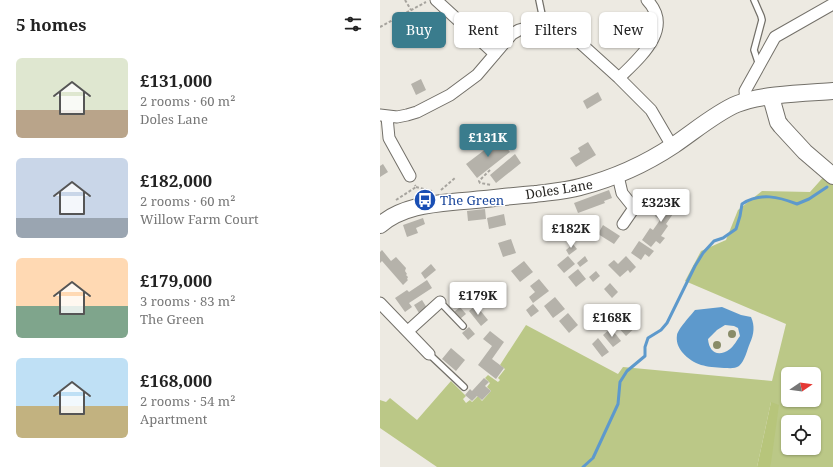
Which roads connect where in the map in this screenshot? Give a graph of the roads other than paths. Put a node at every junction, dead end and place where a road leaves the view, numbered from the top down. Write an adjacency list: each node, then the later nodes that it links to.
1 (436, 0): 9 (street)
2 (539, 0): 6 (lane)
3 (647, 0): 11 (street)
4 (754, 0): 10 (lane)
5 (833, 4): 10 (street)
6 (542, 12)
7 (521, 29): 9 (street)
8 (586, 48): 11 (street)
9 (494, 54): 15 (street)
10 (759, 65): 14 (street)
11 (620, 78): 16 (street)
12 (833, 91): 13 (street, Doles Lane)
13 (771, 97): 14 (street, Doles Lane); 19 (street)
14 (746, 101): 16 (street, Doles Lane)
15 (383, 116): 17 (street)
16 (672, 146): 18 (street, Doles Lane)
17 (410, 176)
18 (618, 176): 20 (street); 21 (street, Doles Lane)
19 (833, 176)
20 (623, 224)
21 (380, 225)
22 (440, 302): 24 (lane); 25 (street)
23 (380, 303): 25 (street)
24 (463, 326)
25 (408, 332): 26 (street)
26 (429, 354): 27 (lane)
27 (464, 387)

